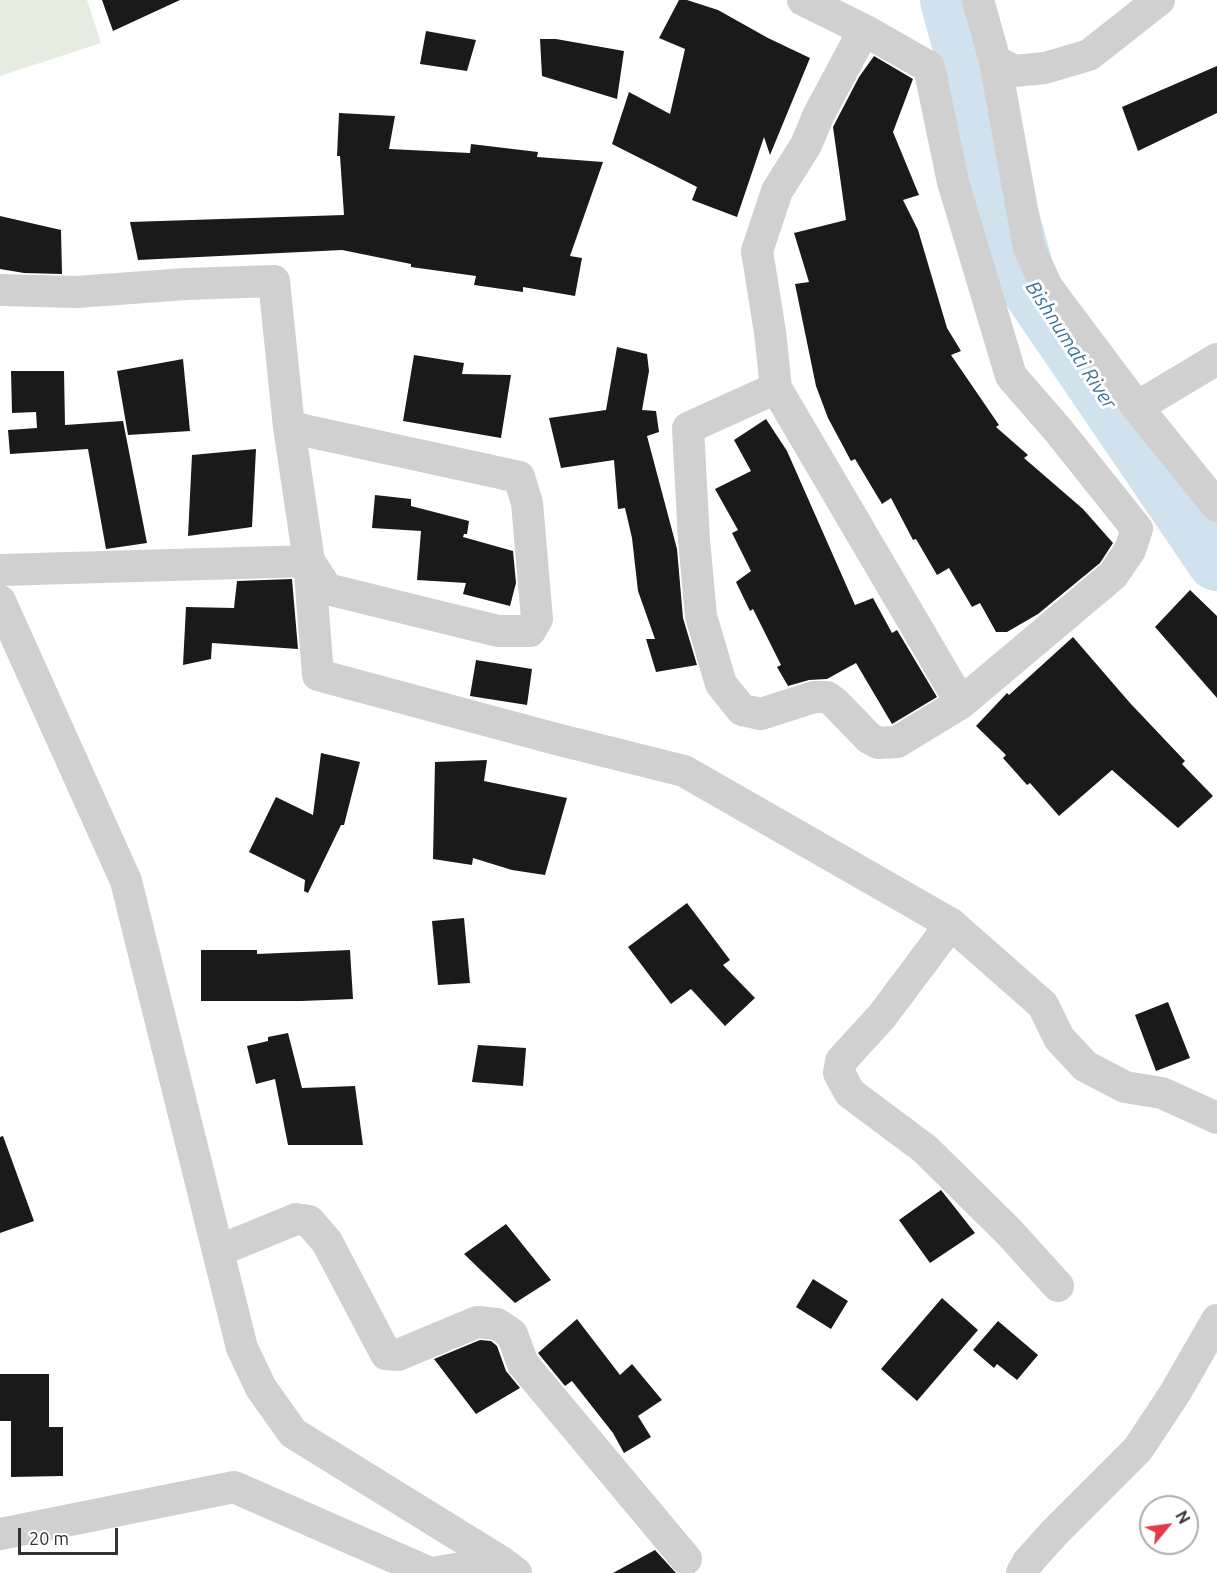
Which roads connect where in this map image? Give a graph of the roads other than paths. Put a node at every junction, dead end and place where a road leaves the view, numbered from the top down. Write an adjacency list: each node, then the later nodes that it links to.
1 (803, 0): 4 (street)
2 (978, 0): 5 (street)
3 (1159, 0): 5 (street)
4 (864, 30): 8 (street); 15 (street)
5 (995, 61): 9 (street)
6 (0, 290): 10 (street)
7 (1217, 359): 9 (street)
8 (776, 388): 15 (street); 15 (street)
9 (1137, 407): 11 (street)
10 (289, 427): 12 (street); 12 (street)
11 (1217, 506)
12 (309, 561): 13 (street); 16 (street)
13 (0, 570)
14 (0, 601): 18 (street)
15 (961, 703)
16 (951, 924): 17 (street); 19 (street)
17 (1217, 1118)
18 (218, 1251): 22 (street); 23 (street)
19 (1058, 1286)
20 (1217, 1320): 25 (street)
21 (0, 1534): 24 (street)
22 (686, 1559)
23 (508, 1567): 24 (street)
24 (431, 1573)
25 (1022, 1573)

